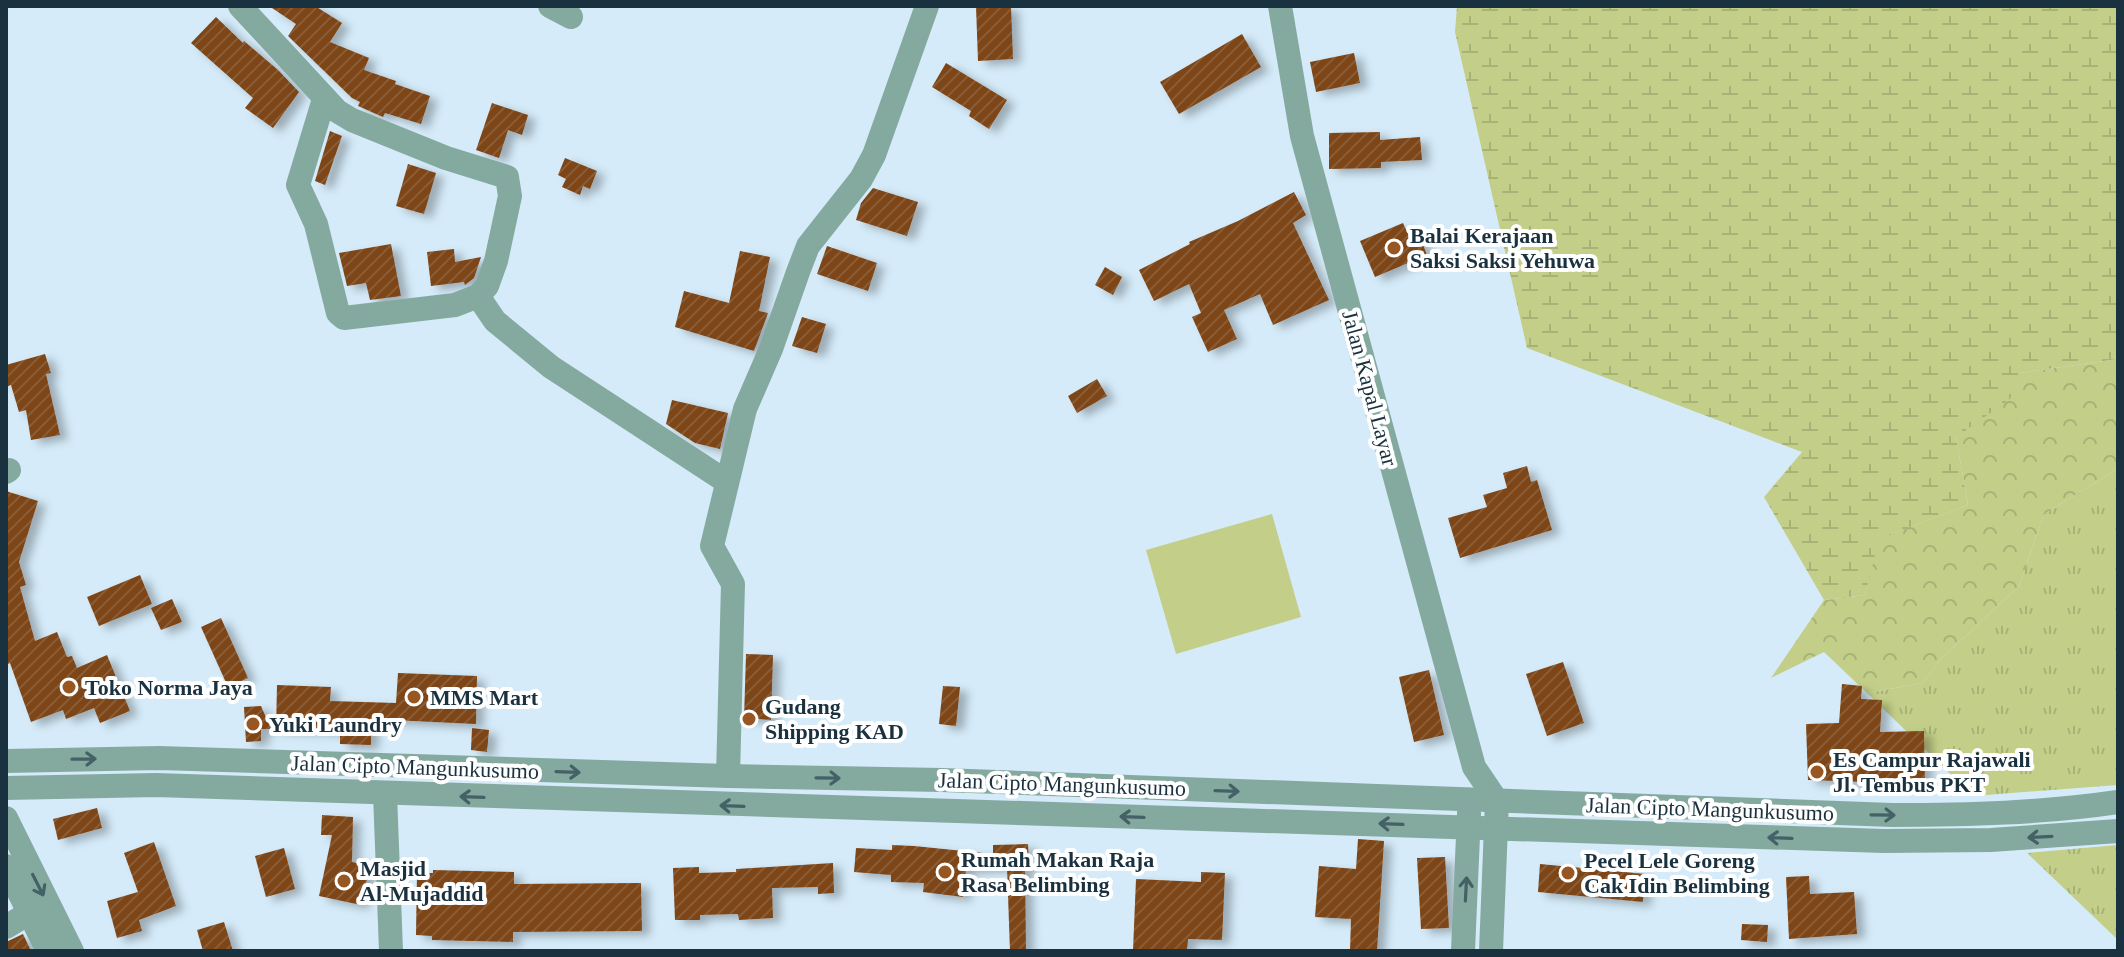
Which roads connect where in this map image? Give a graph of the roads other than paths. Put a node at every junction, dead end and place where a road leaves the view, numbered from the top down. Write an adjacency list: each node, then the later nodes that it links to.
1 (240, 6): 4 (street)
2 (927, 6): 6 (street)
3 (1280, 6): 8 (street, Jalan Kapal Layar)
4 (324, 99): 5 (street); 5 (street)
5 (478, 296): 6 (street)
6 (727, 482): 9 (street)
7 (6, 761): 9 (street, Jalan Cipto Mangunkusumo, one-way to 9)
8 (1474, 767): 12 (street); 13 (street)
9 (728, 776): 12 (street, Jalan Cipto Mangunkusumo, one-way to 12)
10 (6, 788): 11 (street, Jalan Cipto Mangunkusumo)
11 (385, 794): 16 (street, Jalan Cipto Mangunkusumo, one-way to 11); 24 (street)
12 (1469, 800): 13 (street, Jalan Cipto Mangunkusumo); 16 (street)
13 (1497, 801): 14 (street, Jalan Cipto Mangunkusumo, one-way to 14); 17 (street)
14 (2118, 802)
15 (6, 818): 23 (street, one-way to 23)
16 (1469, 827): 17 (street, Jalan Cipto Mangunkusumo); 25 (street, one-way to 16)
17 (1497, 828): 18 (street, Jalan Cipto Mangunkusumo, one-way to 17); 26 (street)
18 (2118, 831)
19 (6, 866): 20 (street)
20 (29, 913): 21 (street); 22 (street)
21 (6, 927)
22 (48, 951)
23 (72, 951)
24 (391, 951)
25 (1463, 951)
26 (1491, 951)

